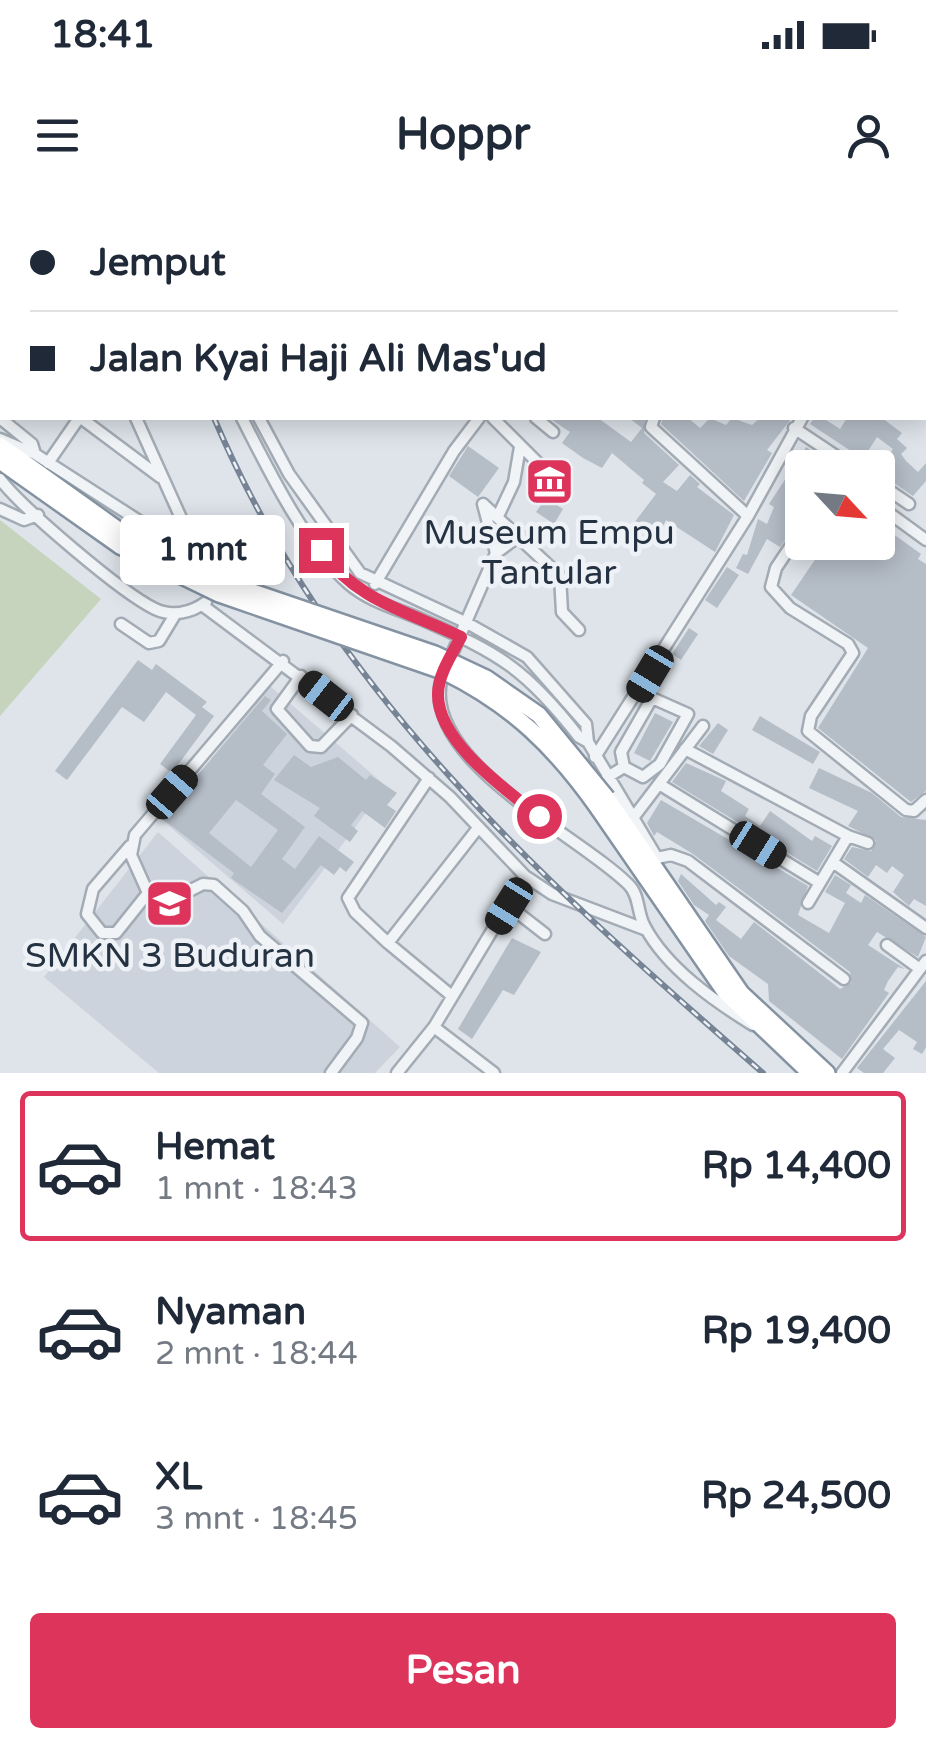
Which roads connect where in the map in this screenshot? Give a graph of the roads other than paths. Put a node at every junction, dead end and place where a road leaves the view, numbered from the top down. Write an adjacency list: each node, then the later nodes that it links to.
1 (2, 420): 17 (street)
2 (79, 420): 19 (street)
3 (83, 420): 20 (street)
4 (137, 420): 20 (street)
5 (243, 420): 42 (street)
6 (260, 420): 36 (street)
7 (477, 420): 36 (street)
8 (495, 420): 15 (street)
9 (538, 420): 13 (street)
10 (653, 420): 28 (street)
11 (800, 420): 12 (street)
12 (794, 428): 16 (street); 28 (street)
13 (553, 432)
14 (0, 442): 17 (street); 32 (highway)
15 (520, 448): 22 (street); 26 (street)
16 (827, 450)
17 (35, 454): 19 (street)
18 (0, 461): 32 (highway)
19 (48, 463): 35 (street)
20 (162, 479): 35 (street)
21 (0, 480): 27 (street)
22 (555, 480)
23 (895, 495): 24 (street)
24 (909, 504)
25 (0, 510): 27 (street)
26 (498, 514): 30 (street); 33 (street)
27 (38, 515): 38 (street)
28 (748, 516): 49 (street)
29 (895, 517): 31 (street)
30 (520, 535): 33 (street); 41 (street)
31 (926, 540)
32 (124, 541): 55 (highway, bridge)
33 (496, 552): 39 (street)
34 (785, 554): 54 (street)
35 (202, 563): 37 (street)
36 (375, 584): 39 (street)
37 (202, 605): 38 (street); 43 (street)
38 (176, 614): 40 (street)
39 (467, 623): 42 (street); 47 (street)
40 (120, 624)
41 (579, 630)
42 (461, 637): 47 (street); 70 (street)
43 (283, 662): 44 (street); 60 (street)
44 (302, 676): 45 (street); 45 (street)
45 (352, 715): 51 (street)
46 (703, 726): 48 (street)
47 (588, 742): 49 (street)
48 (686, 749): 53 (street); 58 (street)
49 (595, 756): 52 (street)
50 (624, 767): 50 (street); 52 (street)
51 (429, 778): 57 (street); 72 (street)
52 (606, 778): 56 (street)
53 (658, 784): 56 (street); 64 (street)
54 (926, 800)
55 (602, 803): 65 (highway); 78 (highway)
56 (633, 818): 61 (street)
57 (478, 828): 63 (street); 72 (street)
58 (848, 836): 59 (street); 62 (street)
59 (868, 842)
60 (132, 844): 66 (street); 66 (street)
61 (657, 858): 65 (street); 75 (street)
62 (834, 863): 64 (street); 69 (street)
63 (526, 876): 68 (street); 70 (street)
64 (820, 883): 67 (street)
65 (667, 888): 83 (highway)
66 (148, 893): 79 (street)
67 (808, 903)
68 (509, 906): 71 (street); 76 (street)
69 (926, 928)
70 (646, 929): 78 (street)
71 (545, 934)
72 (388, 943): 76 (street)
73 (887, 945): 74 (street)
74 (923, 965): 84 (street)
75 (844, 979)
76 (452, 996): 77 (street)
77 (434, 1027): 80 (street); 81 (street)
78 (762, 1031): 82 (highway)
79 (330, 1073)
80 (397, 1073)
81 (494, 1073)
82 (810, 1073)
83 (828, 1073)
84 (842, 1073)

